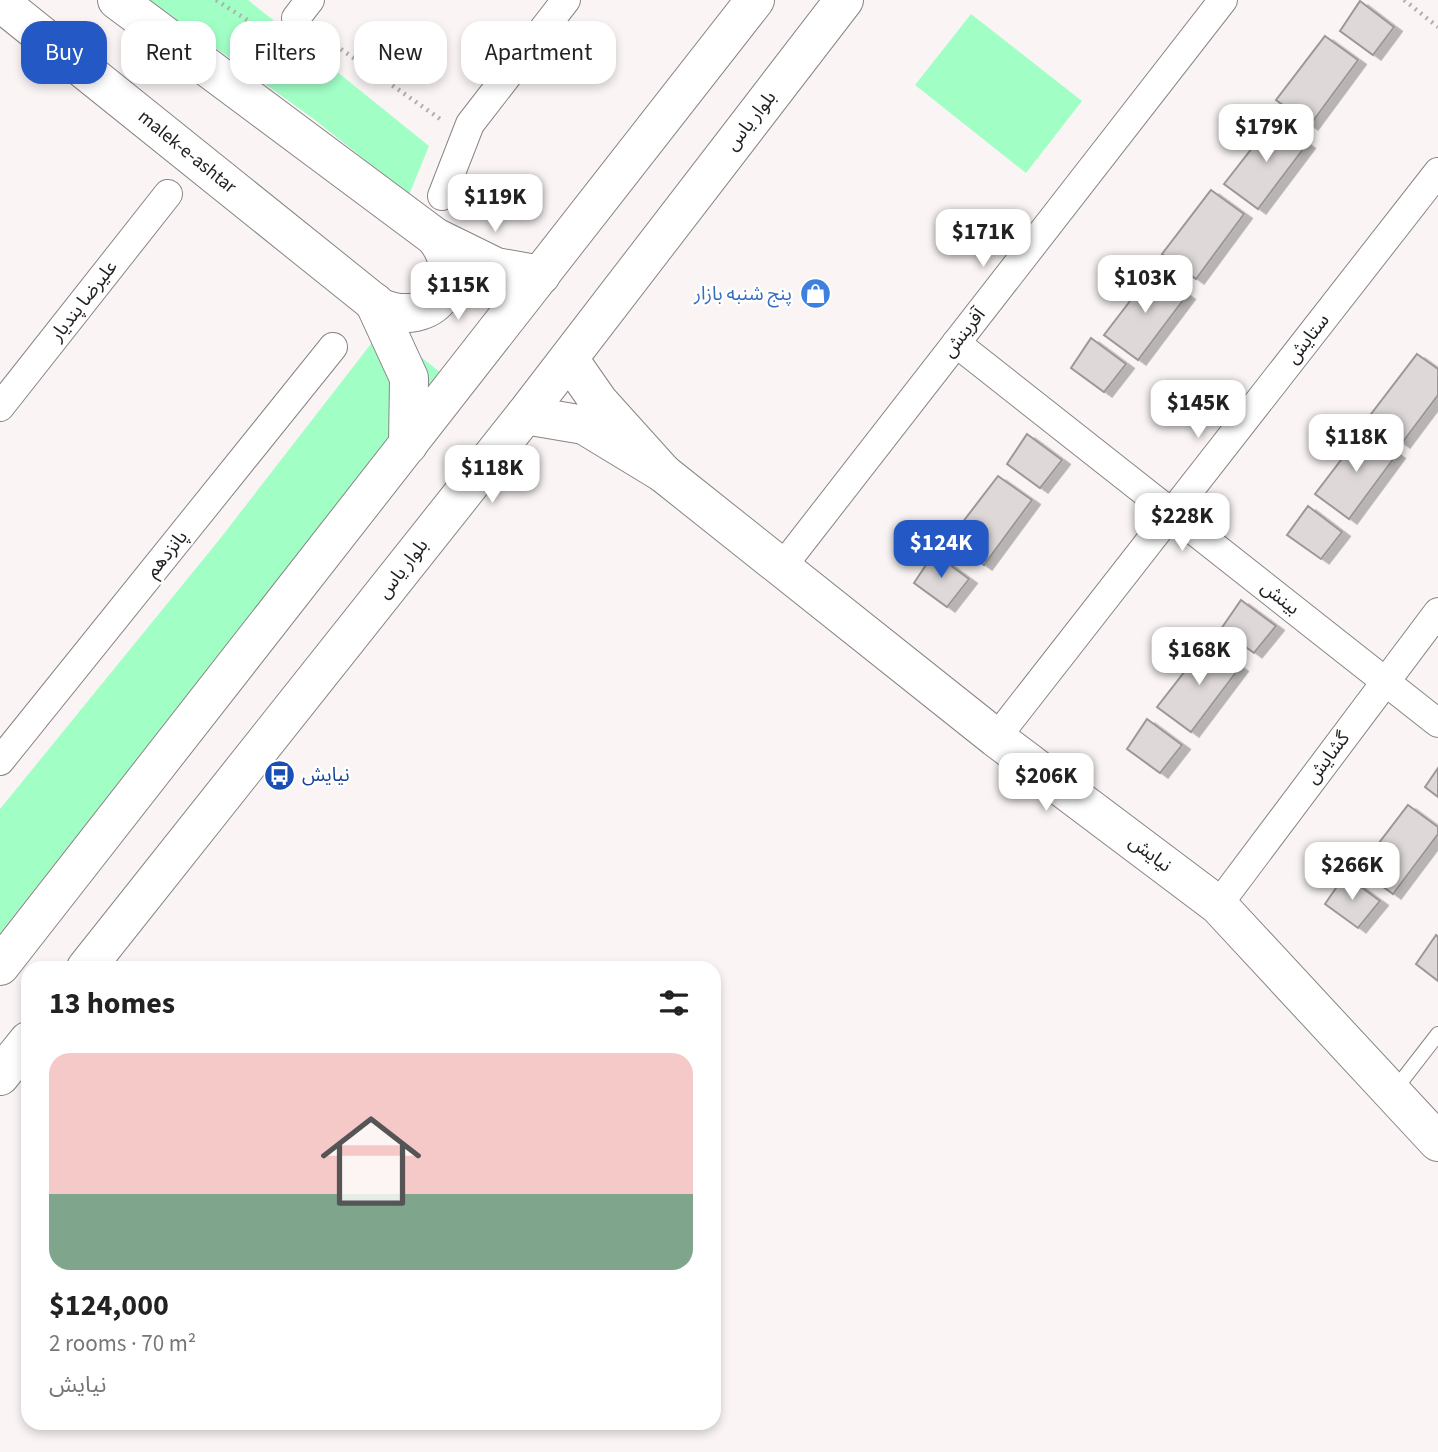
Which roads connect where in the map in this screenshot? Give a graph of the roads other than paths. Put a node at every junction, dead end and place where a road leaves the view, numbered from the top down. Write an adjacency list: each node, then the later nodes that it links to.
1 (117, 0): 10 (street)
2 (566, 0): 9 (street)
3 (755, 0): 11 (street)
4 (844, 0): 15 (street, بلوار یاس)
5 (1223, 0): 13 (street, آفرینش)
6 (0, 2): 12 (street, malek-e-ashtar)
7 (1438, 172): 20 (street, ستایش)
8 (169, 194): 16 (street, علیرضا پندیار)
9 (442, 196)
10 (435, 237): 11 (street); 12 (street)
11 (541, 275): 18 (street)
12 (374, 302): 18 (street)
13 (956, 343): 20 (street, بینش); 21 (street, آفرینش)
14 (333, 347): 26 (street, پانزدهم)
15 (569, 359): 17 (street, بلوار یاس); 19 (street)
16 (0, 407)
17 (525, 415): 19 (street); 28 (street, بلوار یاس)
18 (408, 445): 29 (street)
19 (663, 473): 21 (street, نیایش)
20 (1171, 513): 23 (street, بینش); 25 (street, ستایش)
21 (782, 567): 25 (street, نیایش)
22 (1438, 612): 23 (street, گشایش)
23 (1385, 681): 24 (street, بینش); 27 (street, گشایش)
24 (1438, 723)
25 (996, 738): 27 (street, نیایش)
26 (0, 761)
27 (1218, 905): 33 (street, نیایش)
28 (92, 961)
29 (0, 966)
30 (1438, 1034): 33 (lane)
31 (21, 1050): 32 (street)
32 (0, 1076)
33 (1392, 1093): 34 (street, نیایش)
34 (1438, 1142)

